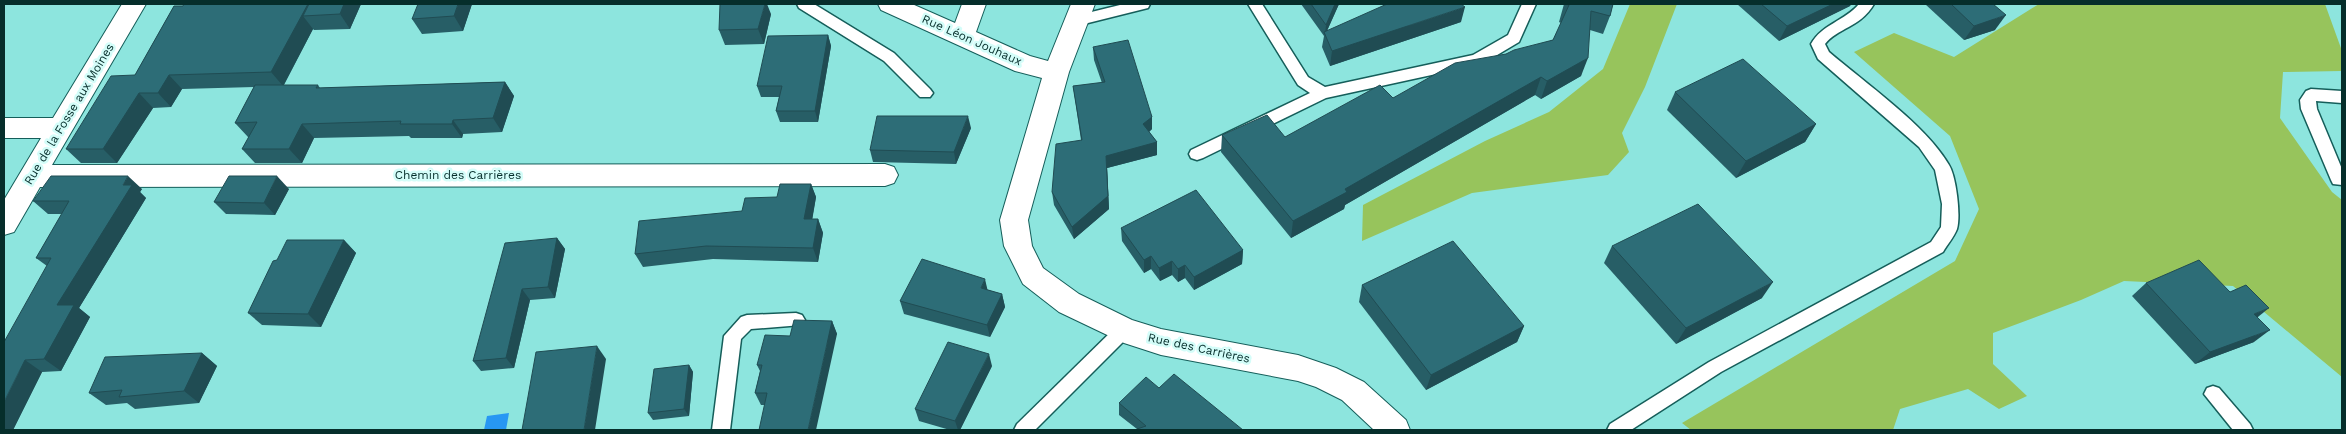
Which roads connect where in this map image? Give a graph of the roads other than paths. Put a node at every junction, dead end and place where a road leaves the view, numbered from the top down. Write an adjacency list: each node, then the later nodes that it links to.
1 (134, 4): 16 (street, Rue de la Fosse aux Moines)
2 (804, 4): 12 (lane)
3 (890, 4): 10 (street, Rue Léon Jouhaux)
4 (974, 4): 10 (street)
5 (1144, 4): 9 (lane)
6 (1255, 4): 13 (lane)
7 (1529, 4): 13 (lane)
8 (1867, 4): 28 (lane)
9 (1080, 12): 11 (street, Rue des Carrières)
10 (963, 35): 11 (street, Rue Léon Jouhaux)
11 (1056, 72): 23 (street, Rue des Carrières)
12 (925, 93)
13 (1323, 93): 17 (lane)
14 (2342, 97): 20 (lane)
15 (4, 128): 16 (street)
16 (59, 128): 18 (street, Rue de la Fosse aux Moines)
17 (1197, 154)
18 (31, 176): 19 (street, Chemin des Carrières); 21 (street, Rue de la Fosse aux Moines)
19 (885, 176)
20 (2339, 180)
21 (4, 224)
22 (796, 320): 25 (lane)
23 (1124, 330): 26 (lane); 27 (street, Rue des Carrières)
24 (2213, 394): 29 (lane)
25 (721, 430)
26 (1023, 430)
27 (1395, 430)
28 (1616, 430)
29 (2244, 430)

